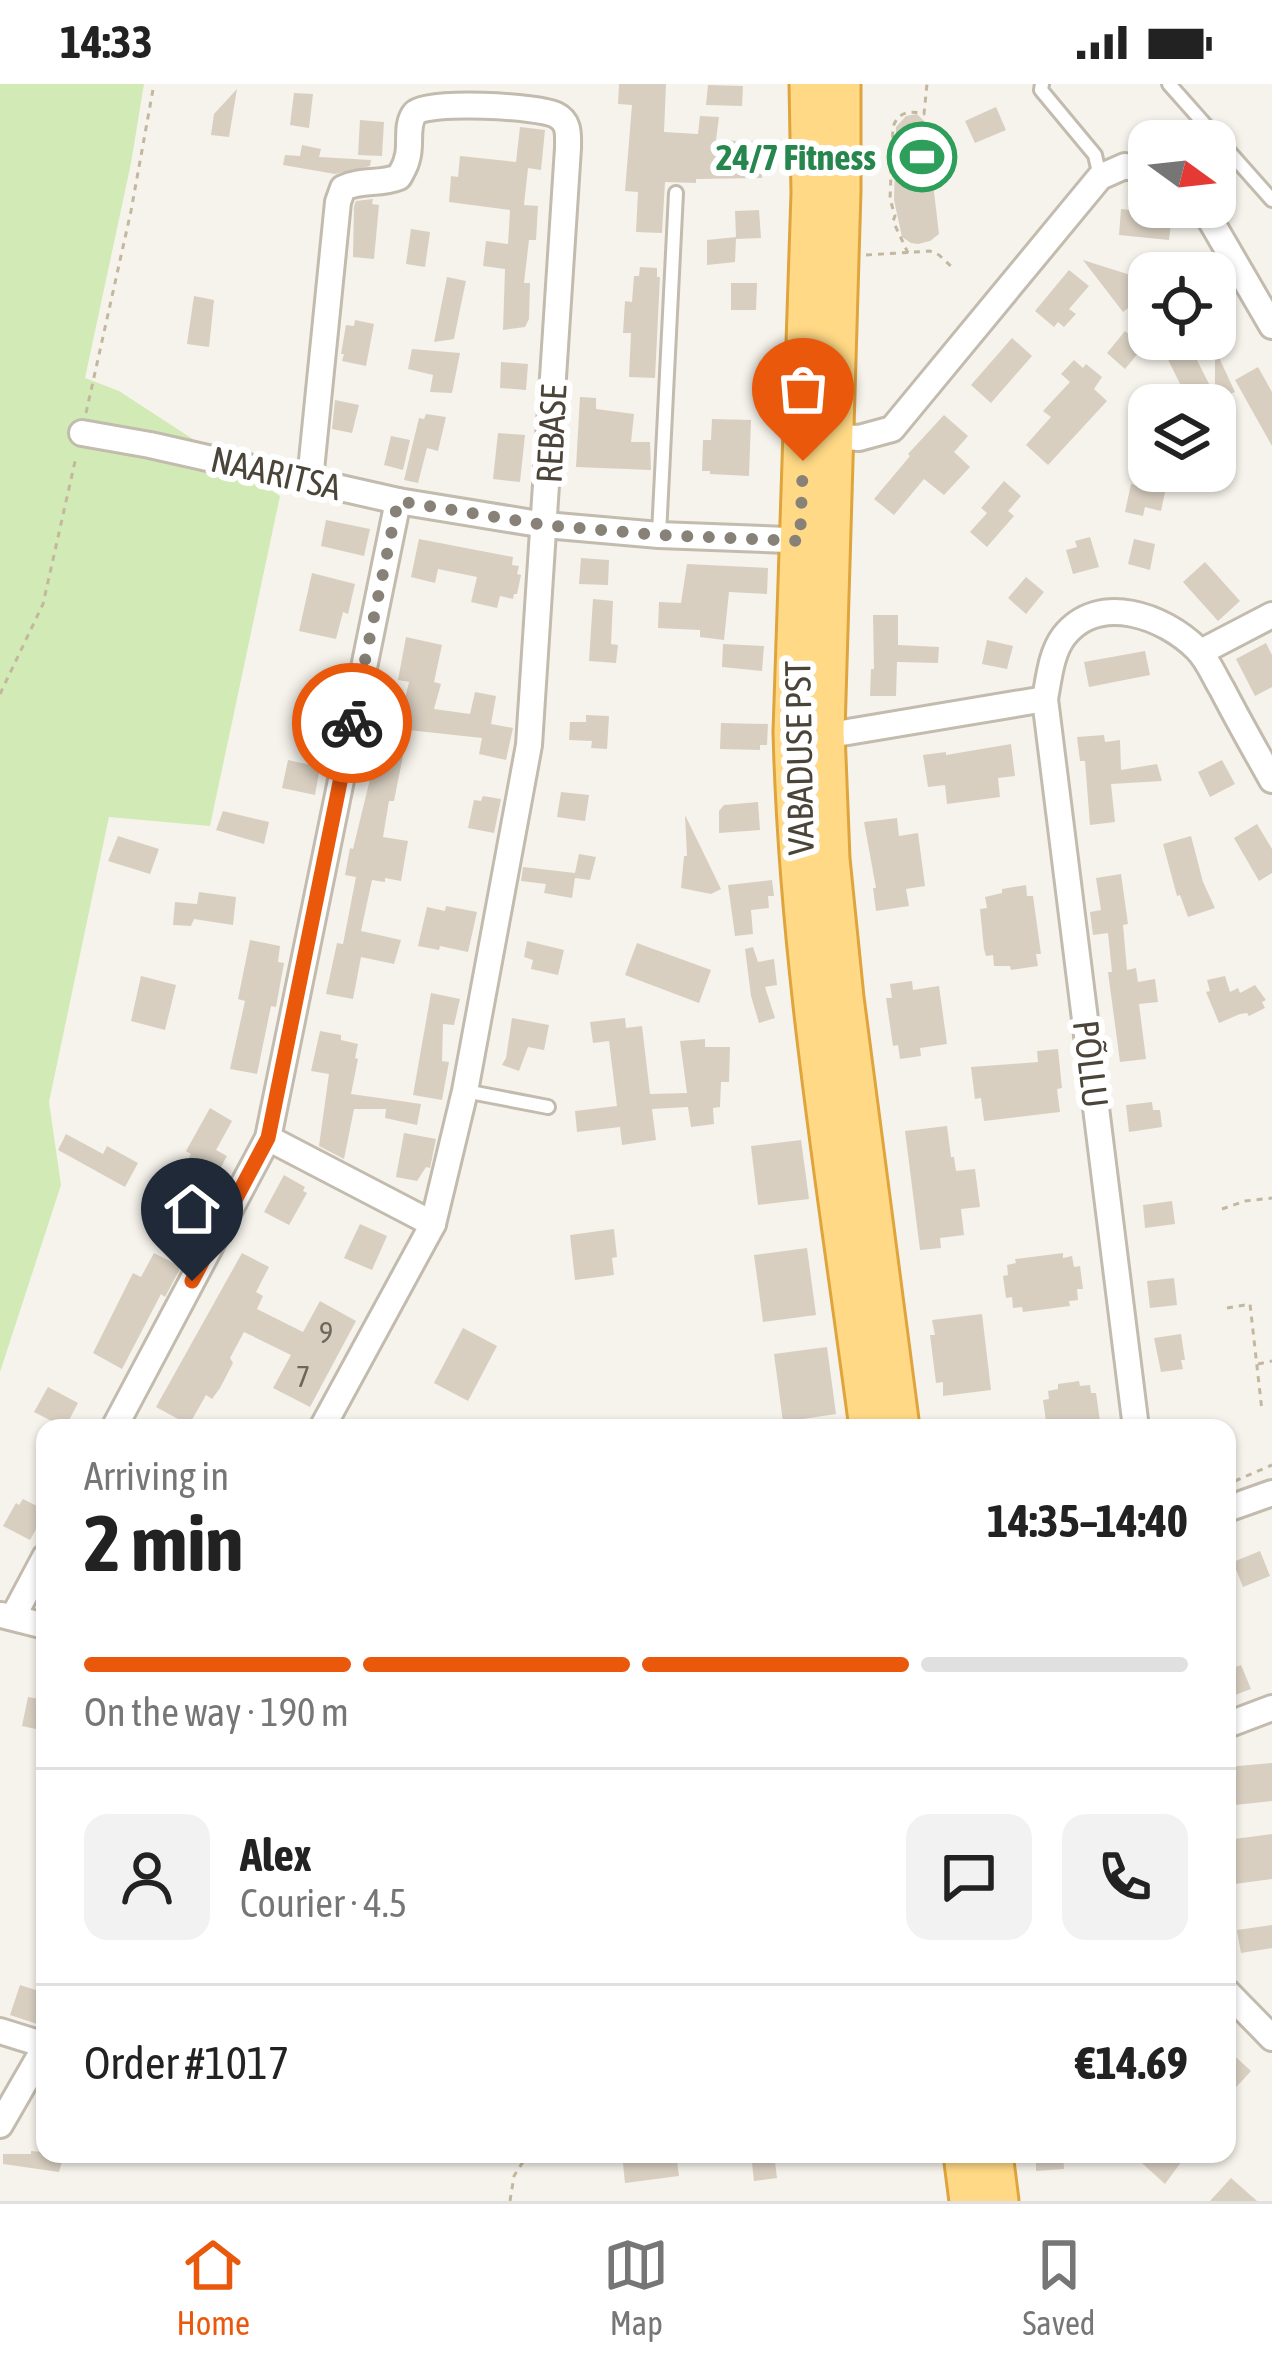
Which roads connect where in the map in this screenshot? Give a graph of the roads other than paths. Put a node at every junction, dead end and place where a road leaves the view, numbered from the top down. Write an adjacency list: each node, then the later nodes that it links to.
1 (810, 84): 12 (highway, VABADUSE PST)
2 (840, 84): 12 (highway, VABADUSE PST)
3 (1042, 84): 6 (lane)
4 (1168, 84): 8 (lane)
5 (1128, 171): 6 (street)
6 (1100, 176): 12 (street)
7 (676, 193): 16 (lane)
8 (1272, 200)
9 (1216, 228): 10 (street)
10 (1270, 314)
11 (82, 434): 13 (street, NAARITSA)
12 (818, 436): 17 (highway, VABADUSE PST)
13 (310, 480): 14 (street, NAARITSA); 15 (street, REBASE)
14 (398, 501): 15 (street, NAARITSA); 25 (street)
15 (545, 525): 16 (street, NAARITSA); 23 (street, REBASE)
16 (659, 535): 17 (street, NAARITSA)
17 (814, 542): 21 (highway, VABADUSE PST)
18 (1272, 615): 19 (street)
19 (1201, 652): 20 (street, PÕLLU); 22 (street)
20 (1045, 699): 21 (street); 31 (street, PÕLLU)
21 (809, 732): 29 (highway, VABADUSE PST); 30 (highway, VABADUSE PST)
22 (1272, 780)
23 (465, 1090): 24 (lane); 26 (street, REBASE)
24 (548, 1108)
25 (268, 1138): 26 (street); 27 (street)
26 (433, 1224): 28 (street, REBASE)
27 (118, 1419)
28 (327, 1419)
29 (869, 1419)
30 (898, 1419)
31 (1135, 1419)
32 (1272, 1492): 33 (street)
33 (1236, 1506)
34 (36, 1571): 35 (street)
35 (6, 1616): 36 (street)
36 (36, 1623)
37 (1272, 1708): 38 (street)
38 (1236, 1722)
39 (1236, 2001): 41 (street)
40 (0, 2031): 42 (street)
41 (1272, 2038)
42 (36, 2043)
43 (36, 2062): 44 (street)
44 (0, 2125)
45 (965, 2163): 47 (highway)
46 (993, 2163): 48 (highway)
47 (970, 2201)
48 (998, 2201)

